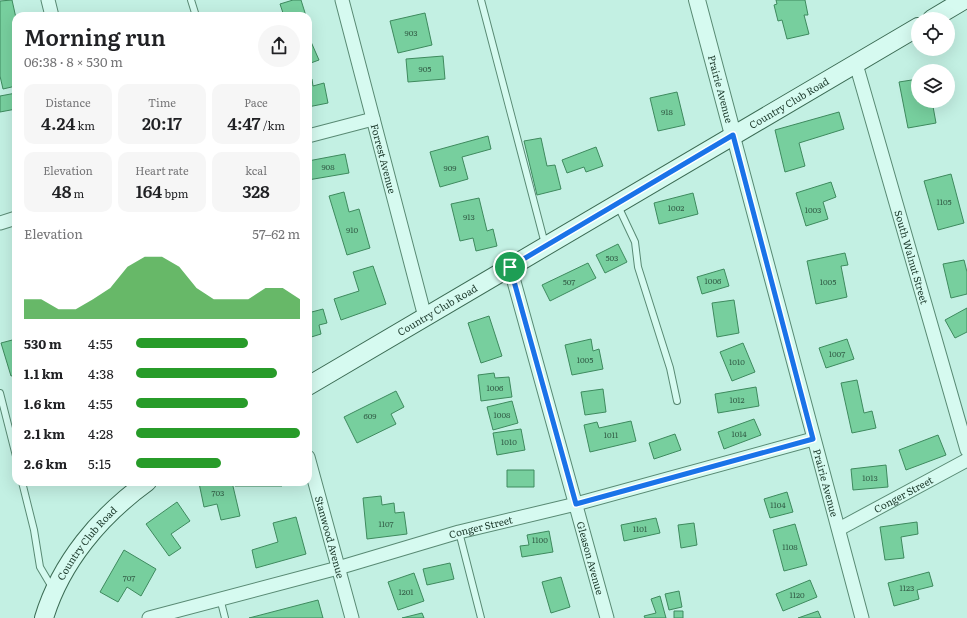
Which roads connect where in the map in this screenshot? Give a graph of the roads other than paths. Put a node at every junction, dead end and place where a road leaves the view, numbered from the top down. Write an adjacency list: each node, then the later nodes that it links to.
1 (48, 0): 7 (street)
2 (191, 0): 8 (lane)
3 (342, 0): 12 (street, Forrest Avenue)
4 (481, 0): 18 (lane)
5 (697, 0): 14 (street, Prairie Avenue)
6 (964, 0): 9 (main road)
7 (51, 12)
8 (195, 12)
9 (944, 12)
10 (911, 31): 11 (main road, Country Club Road)
11 (856, 64): 14 (main road, Country Club Road); 26 (street, South Walnut Street)
12 (373, 119): 13 (street); 20 (street, Forrest Avenue)
13 (312, 135)
14 (733, 135): 15 (main road, Country Club Road); 24 (street, Prairie Avenue)
15 (616, 203): 18 (main road, Country Club Road); 23 (lane)
16 (12, 219): 17 (street)
17 (0, 223)
18 (545, 246): 19 (main road, Country Club Road)
19 (510, 267): 20 (main road, Country Club Road); 31 (street, Gleason Avenue)
20 (425, 317): 21 (main road, Country Club Road)
21 (312, 384)
22 (0, 393): 25 (lane)
23 (677, 401)
24 (813, 439): 31 (street, Conger Street); 32 (street, Prairie Avenue)
25 (12, 440)
26 (967, 450)
27 (967, 460): 32 (street, Conger Street)
28 (312, 472): 34 (street, Stanwood Avenue)
29 (23, 486): 35 (lane)
30 (142, 486): 35 (main road, Country Club Road)
31 (576, 504): 33 (street, Conger Street); 42 (street, Gleason Avenue)
32 (839, 529): 43 (street, Prairie Avenue)
33 (459, 532): 34 (street, Conger Street); 41 (lane)
34 (338, 568): 36 (street, Conger Street); 40 (street, Stanwood Avenue)
35 (54, 592): 37 (main road, Country Club Road)
36 (220, 598): 38 (street, Conger Street); 39 (lane)
37 (44, 618)
38 (149, 618)
39 (225, 618)
40 (352, 618)
41 (481, 618)
42 (607, 618)
43 (862, 618)

